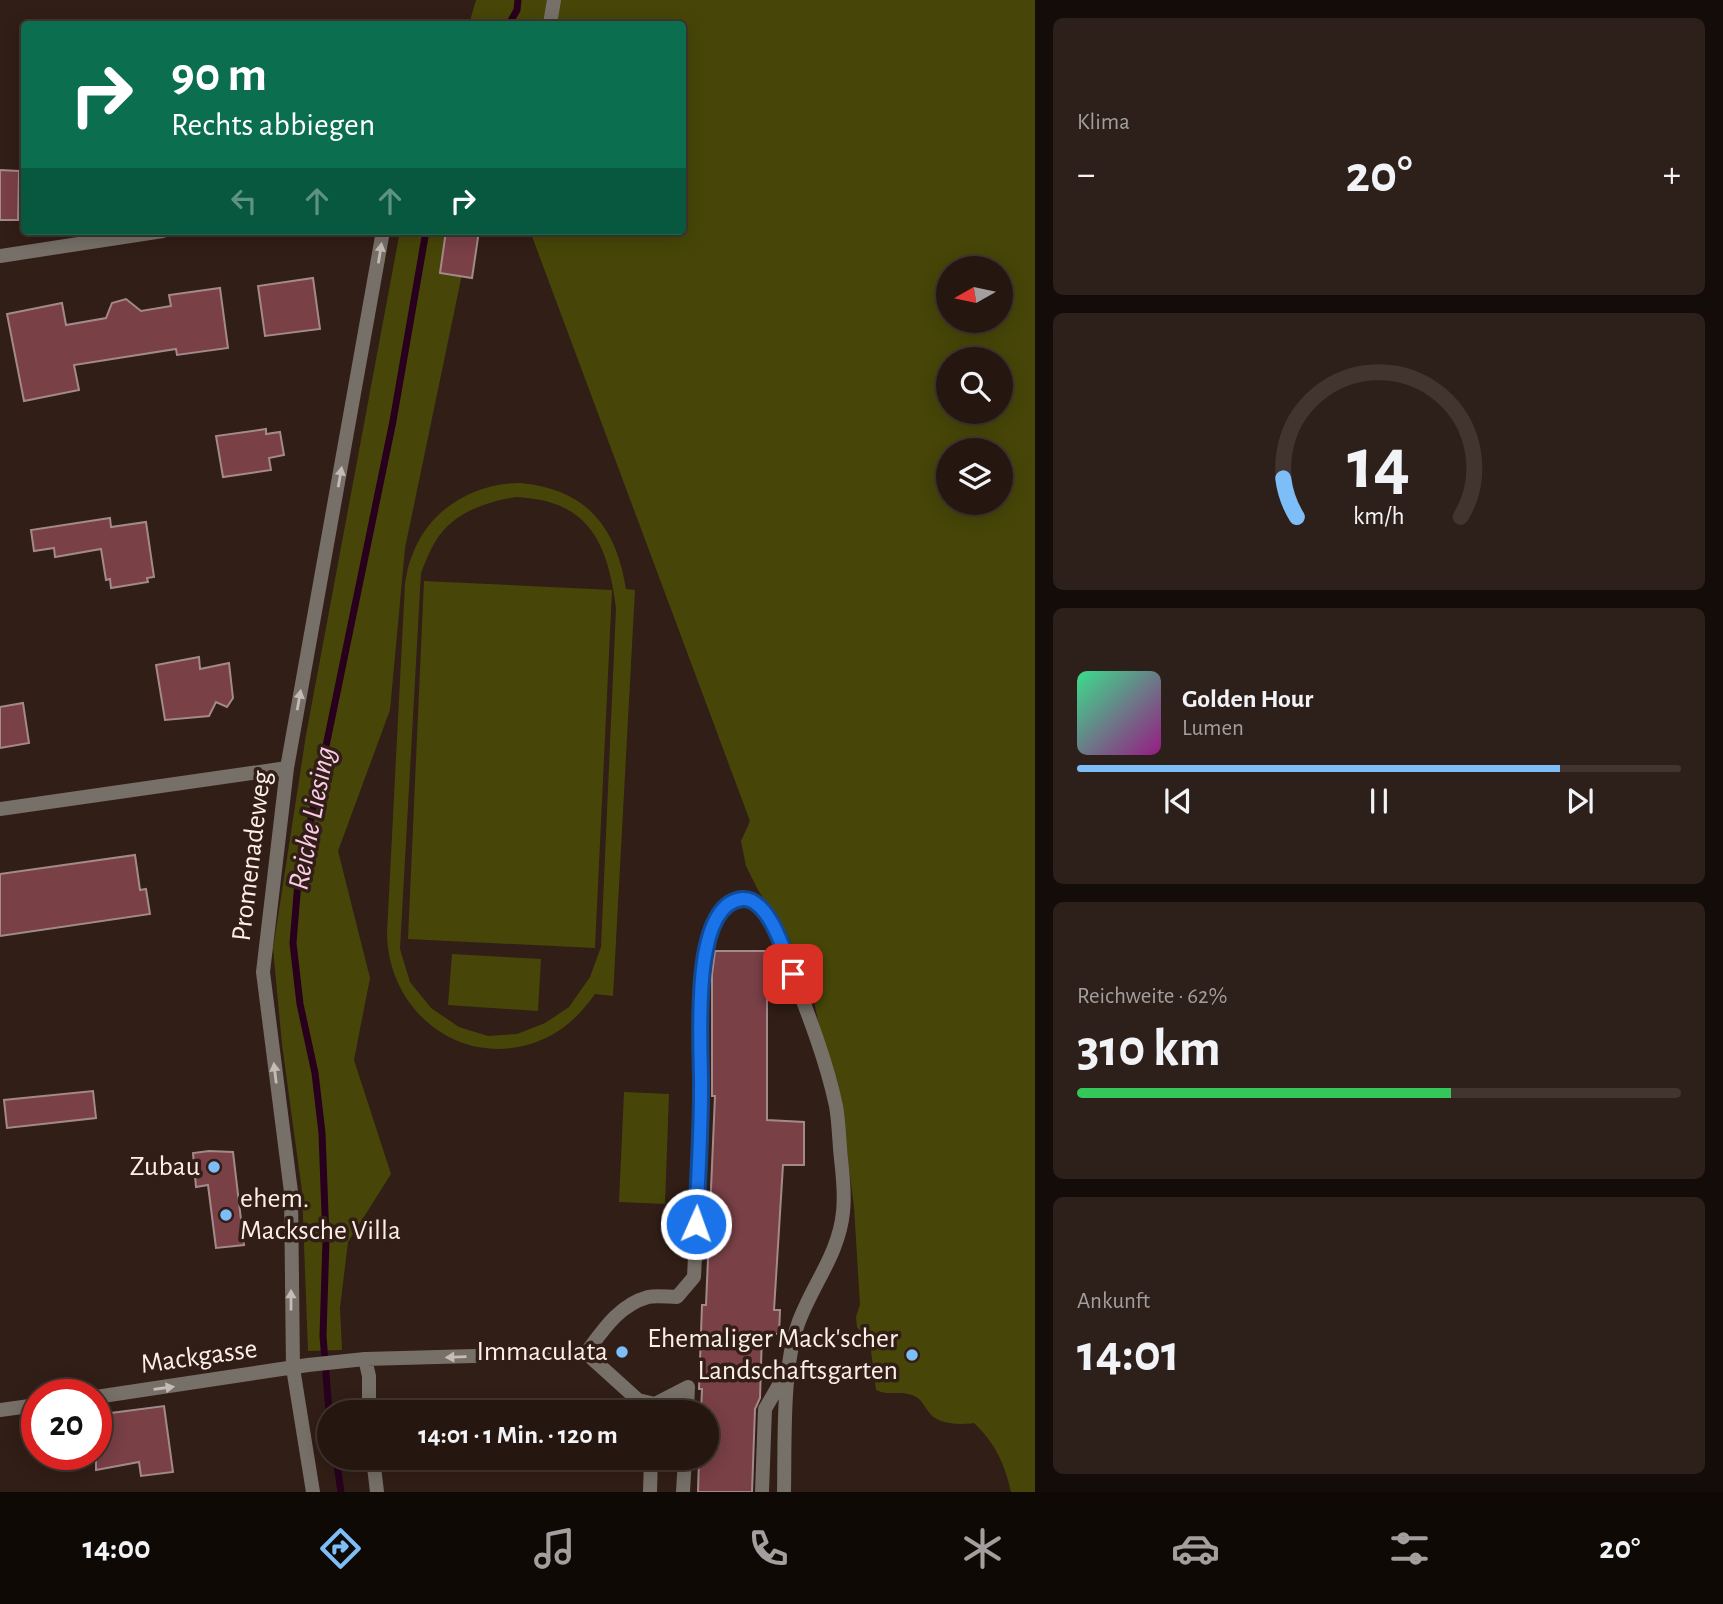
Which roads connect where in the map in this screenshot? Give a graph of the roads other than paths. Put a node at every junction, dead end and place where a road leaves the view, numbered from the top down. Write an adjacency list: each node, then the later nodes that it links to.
1 (554, 0): 2 (street)
2 (550, 21)
3 (137, 235): 5 (street)
4 (382, 235): 6 (street, Promenadeweg, one-way to 4)
5 (0, 256)
6 (287, 768): 7 (street); 11 (street, Promenadeweg, one-way to 6)
7 (0, 809)
8 (586, 1353): 9 (street, one-way to 9); 10 (street); 14 (street)
9 (365, 1359): 11 (street, Mackgasse); 13 (street)
10 (789, 1367): 26 (street); 27 (street)
11 (293, 1368): 12 (street, Mackgasse, one-way to 11); 22 (street, Promenadeweg)
12 (112, 1395)
13 (369, 1400)
14 (636, 1400)
15 (663, 1400): 16 (street)
16 (687, 1400)
17 (21, 1407): 18 (street)
18 (0, 1410)
19 (374, 1470): 23 (street)
20 (651, 1470): 24 (street)
21 (684, 1470): 25 (street)
22 (313, 1492)
23 (377, 1492)
24 (650, 1492)
25 (683, 1492)
26 (762, 1492)
27 (784, 1492)

